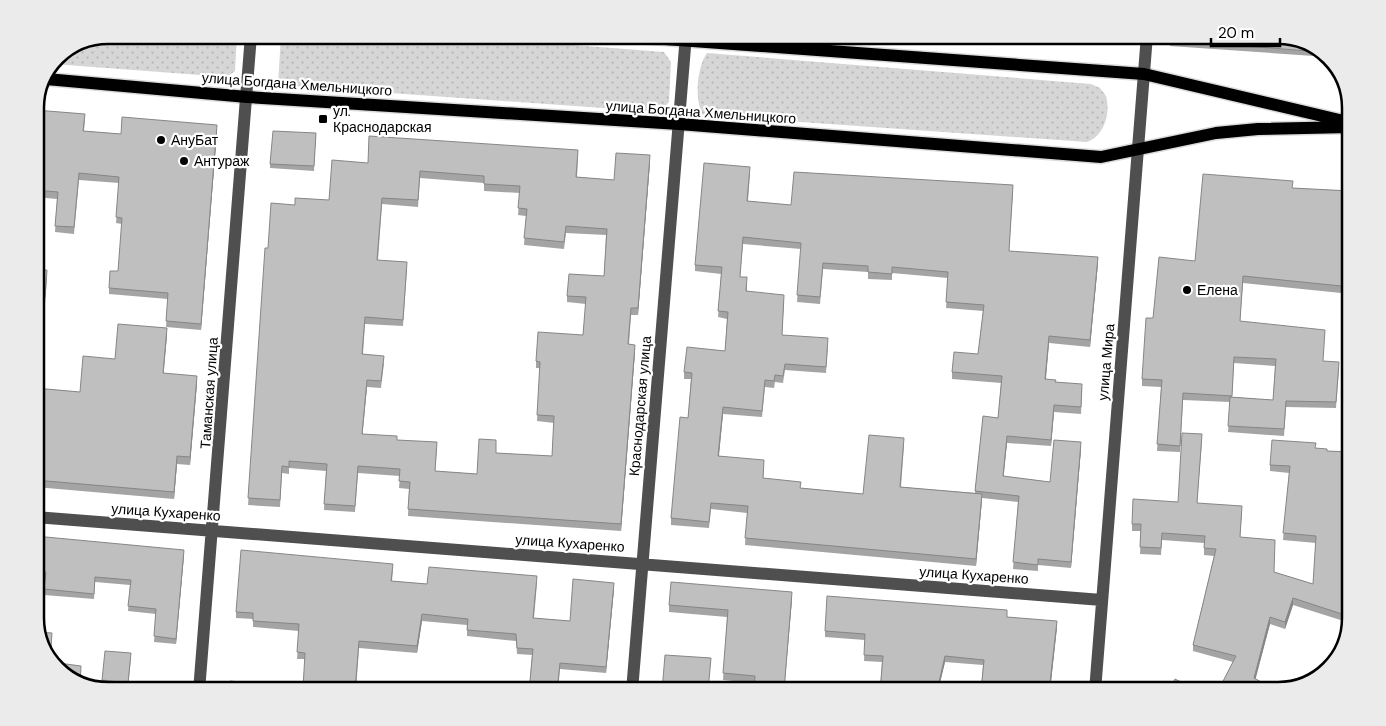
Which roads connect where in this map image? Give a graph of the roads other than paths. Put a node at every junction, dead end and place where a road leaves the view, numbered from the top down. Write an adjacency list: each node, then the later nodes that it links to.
1 (250, 44): 7 (street, Таманская улица)
2 (686, 44): 9 (street, Краснодарская улица)
3 (762, 44): 5 (main road)
4 (1146, 44): 5 (street, улица Мира)
5 (1144, 74): 8 (main road); 11 (street, улица Мира)
6 (51, 79): 7 (main road, улица Богдана Хмельницкого)
7 (247, 97): 9 (main road, улица Богдана Хмельницкого); 13 (street, Таманская улица)
8 (1342, 121)
9 (679, 124): 11 (main road, улица Богдана Хмельницкого); 14 (street, Краснодарская улица)
10 (1342, 127): 11 (main road, улица Богдана Хмельницкого)
11 (1139, 148): 15 (street, улица Мира)
12 (44, 518): 13 (street, улица Кухаренко)
13 (213, 530): 14 (street, улица Кухаренко); 16 (street, Таманская улица)
14 (642, 564): 15 (street, улица Кухаренко); 17 (street, Краснодарская улица)
15 (1102, 600): 18 (street, улица Мира)
16 (200, 682)
17 (633, 682)
18 (1096, 682)

